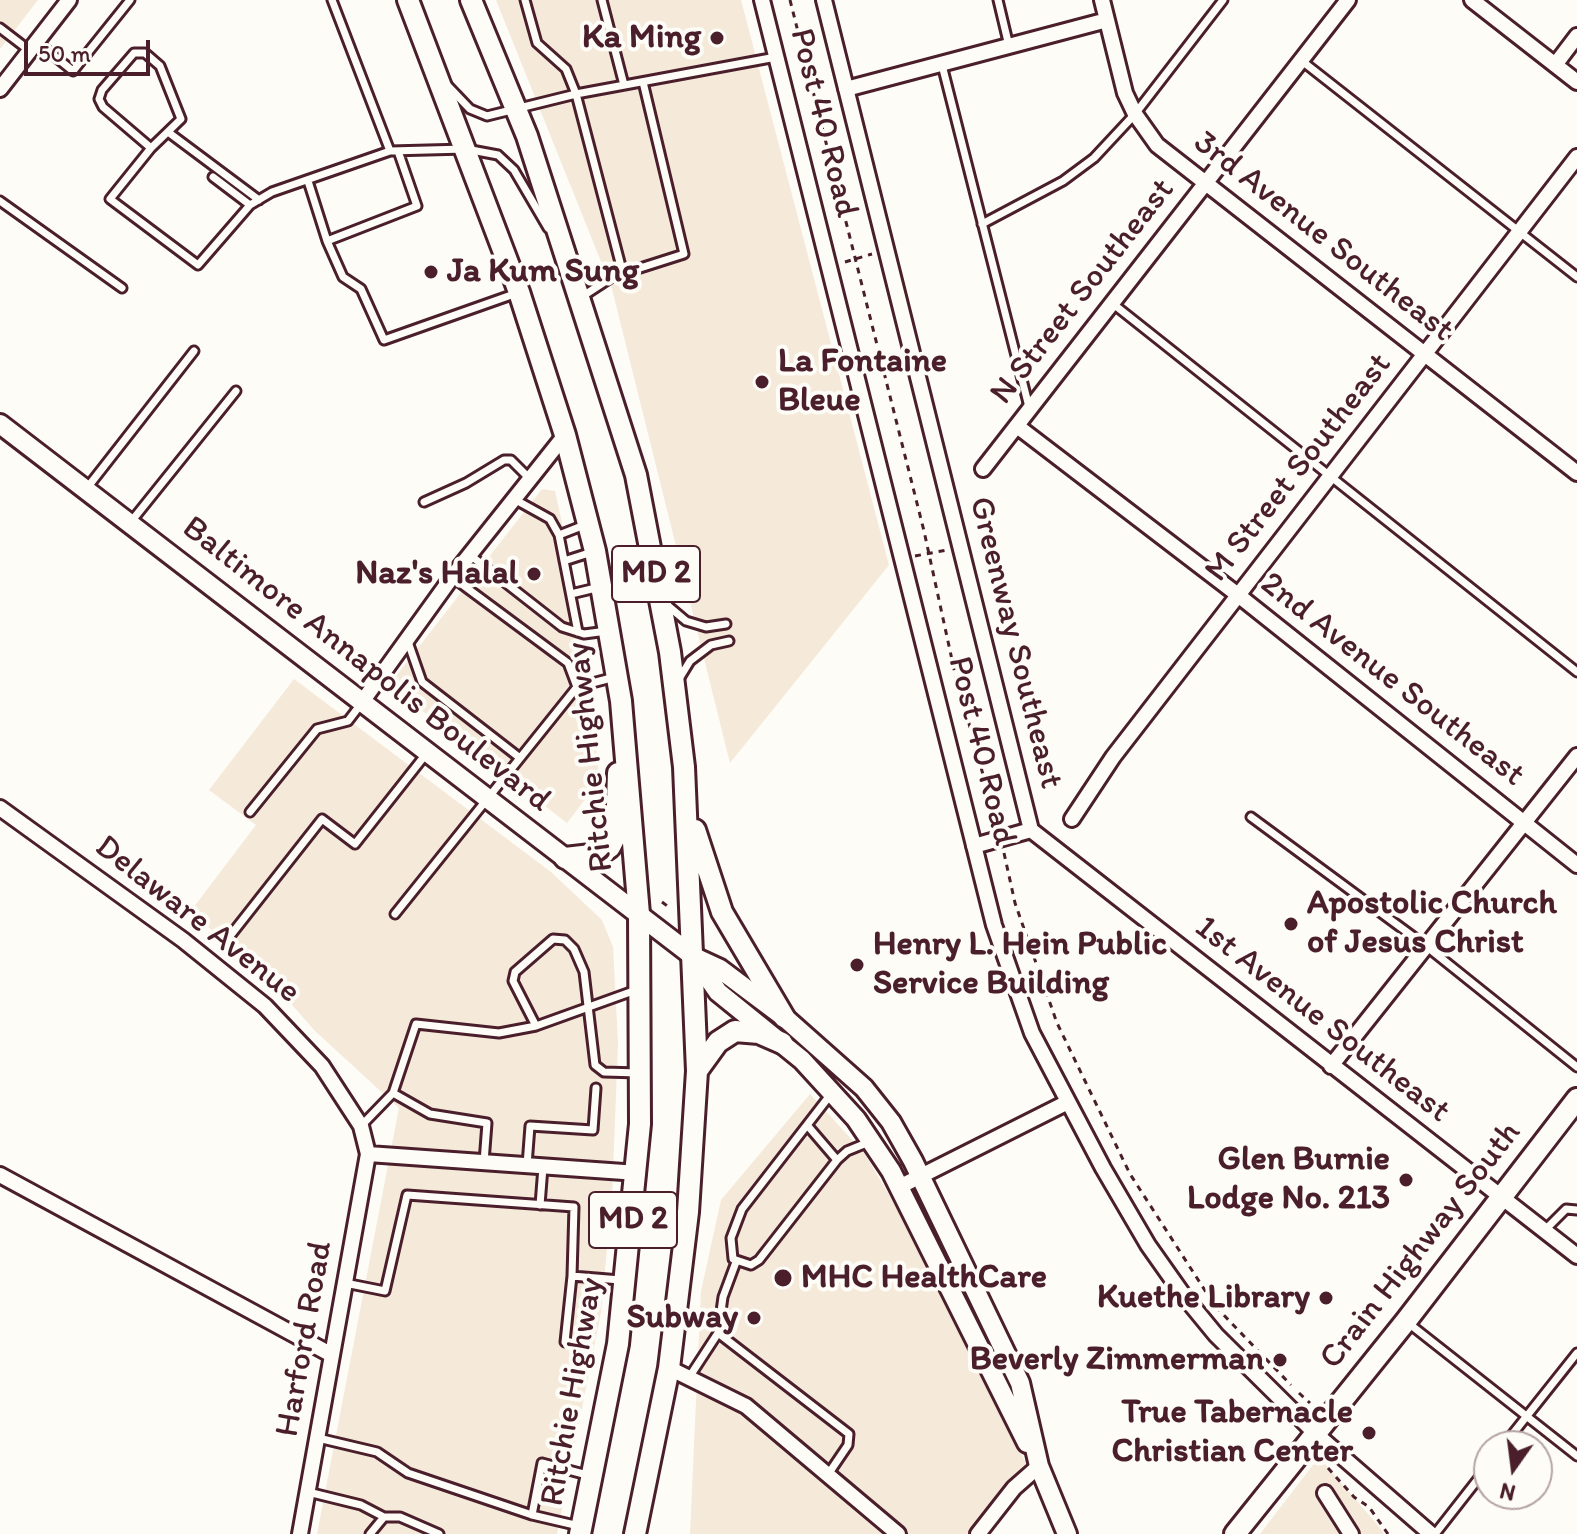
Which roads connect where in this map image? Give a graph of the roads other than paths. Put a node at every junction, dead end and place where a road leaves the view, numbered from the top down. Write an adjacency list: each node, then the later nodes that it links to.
1 (69, 0): 18 (street)
2 (130, 0): 18 (lane)
3 (332, 0): 37 (lane)
4 (408, 0): 22 (main road, Ritchie Highway / MD 2)
5 (471, 0): 31 (main road, MD 2)
6 (525, 0): 30 (lane)
7 (602, 0): 27 (lane)
8 (762, 0): 20 (street, Post 40 Road)
9 (824, 0): 29 (street, Greenway Southeast)
10 (998, 0): 19 (lane)
11 (1102, 0): 15 (street, 3rd Avenue Southeast)
12 (1223, 0): 32 (lane)
13 (1348, 0): 21 (street, N Street Southeast)
14 (1472, 0): 24 (street)
15 (1107, 20): 19 (street); 32 (street, 3rd Avenue Southeast)
16 (0, 28): 18 (lane)
17 (1577, 36): 24 (street)
18 (33, 46): 28 (street)
19 (1009, 48): 23 (street)
20 (776, 57): 25 (lane); 102 (street, Post 40 Road)
21 (1301, 61): 41 (street, N Street Southeast); 46 (lane)
22 (433, 65): 31 (lane); 36 (main road, Ritchie Highway / MD 2)
23 (942, 65): 29 (street); 45 (lane)
24 (1555, 65): 26 (street)
25 (643, 82): 27 (lane); 49 (lane)
26 (1577, 82)
27 (624, 85): 30 (lane)
28 (0, 89)
29 (846, 89): 101 (street, Greenway Southeast)
30 (576, 94): 31 (lane); 49 (lane)
31 (517, 109): 48 (main road, MD 2)
32 (1135, 114): 41 (street, 3rd Avenue Southeast); 45 (lane)
33 (168, 132): 34 (lane); 35 (lane); 35 (lane); 42 (lane)
34 (169, 144)
35 (151, 148): 44 (lane)
36 (466, 149): 37 (lane); 48 (lane); 52 (main road, Ritchie Highway / MD 2)
37 (394, 151): 40 (lane); 47 (lane)
38 (1577, 157): 46 (street, M Street Southeast)
39 (213, 177): 44 (lane)
40 (308, 181): 42 (lane); 47 (lane)
41 (1205, 183): 54 (street, N Street Southeast); 56 (street, 3rd Avenue Southeast)
42 (259, 200): 44 (lane)
43 (0, 201): 51 (lane)
44 (250, 205)
45 (982, 224): 58 (lane)
46 (1519, 232): 50 (lane); 56 (street, M Street Southeast)
47 (327, 241): 52 (lane)
48 (573, 272): 53 (main road, MD 2)
49 (623, 274): 53 (lane)
50 (1577, 277)
51 (122, 288)
52 (519, 292): 61 (main road, Ritchie Highway / MD 2)
53 (581, 297): 79 (main road, MD 2)
54 (1112, 303): 58 (street, N Street Southeast); 64 (lane)
55 (194, 351): 66 (lane)
56 (1425, 354): 63 (street, 3rd Avenue Southeast); 64 (street, M Street Southeast)
57 (236, 391): 69 (lane)
58 (1030, 409): 60 (street, N Street Southeast)
59 (0, 424): 66 (main road, Baltimore Annapolis Boulevard)
60 (1017, 426): 62 (street, N Street Southeast); 78 (street, 2nd Avenue Southeast)
61 (565, 435): 65 (street); 70 (main road, Ritchie Highway / MD 2)
62 (983, 469)
63 (1577, 473)
64 (1329, 477): 78 (street, M Street Southeast); 85 (lane)
65 (530, 479): 67 (street); 68 (lane)
66 (86, 490): 69 (main road, Baltimore Annapolis Boulevard)
67 (514, 499): 71 (lane); 73 (street)
68 (424, 502)
69 (130, 523): 90 (main road, Baltimore Annapolis Boulevard)
70 (588, 524): 71 (lane); 72 (main road, Ritchie Highway / MD 2)
71 (559, 535): 74 (lane)
72 (595, 551): 74 (lane); 76 (main road, Ritchie Highway / MD 2)
73 (470, 555): 75 (street); 82 (lane)
74 (564, 561): 77 (lane)
75 (452, 577): 83 (street); 87 (lane)
76 (602, 586): 77 (lane); 81 (main road, Ritchie Highway / MD 2)
77 (571, 594): 82 (lane)
78 (1238, 595): 99 (street, M Street Southeast); 100 (street, 2nd Avenue Southeast)
79 (660, 596): 80 (lane); 88 (main road, MD 2)
80 (726, 624)
81 (610, 631): 82 (lane); 86 (main road, Ritchie Highway / MD 2)
82 (578, 632)
83 (407, 638): 90 (street); 93 (lane)
84 (729, 641): 88 (lane)
85 (1577, 672)
86 (618, 677): 87 (lane); 89 (main road, Ritchie Highway / MD 2)
87 (577, 687): 93 (lane)
88 (674, 688): 95 (main road, MD 2)
89 (621, 701): 103 (main road); 106 (main road, Ritchie Highway / MD 2)
90 (362, 702): 91 (main road, Baltimore Annapolis Boulevard); 97 (lane)
91 (428, 752): 94 (main road, Baltimore Annapolis Boulevard); 107 (lane)
92 (1577, 756): 100 (street)
93 (520, 758): 94 (lane)
94 (488, 799): 103 (main road, Baltimore Annapolis Boulevard); 105 (lane)
95 (687, 804): 109 (main road, MD 2); 112 (main road)
96 (0, 808): 125 (street, Delaware Avenue)
97 (250, 812)
98 (1251, 817): 108 (lane)
99 (1072, 819)
100 (1524, 823): 104 (street, 2nd Avenue Southeast); 108 (street)
101 (1031, 830): 102 (street); 115 (street, 1st Avenue Southeast)
102 (974, 846): 123 (street, Post 40 Road)
103 (565, 858): 106 (main road, Baltimore Annapolis Boulevard)
104 (1577, 865)
105 (395, 914)
106 (639, 914): 109 (main road, Baltimore Annapolis Boulevard); 110 (main road, Ritchie Highway / MD 2)
107 (230, 936)
108 (1426, 946): 115 (street); 116 (lane)
109 (694, 957): 112 (main road, Baltimore Annapolis Boulevard); 114 (main road, Baltimore Annapolis Boulevard); 117 (main road, MD 2)
110 (641, 989): 111 (lane); 118 (main road, Ritchie Highway / MD 2)
111 (591, 1007): 113 (lane); 113 (lane); 118 (lane)
112 (784, 1017): 134 (main road, Baltimore Annapolis Boulevard)
113 (536, 1026): 121 (lane)
114 (782, 1043): 117 (main road); 120 (main road, Baltimore Annapolis Boulevard)
115 (1331, 1066): 136 (street, 1st Avenue Southeast)
116 (1577, 1067)
117 (697, 1071): 150 (main road, MD 2)
118 (642, 1073): 132 (main road, Ritchie Highway / MD 2)
119 (596, 1088): 130 (lane)
120 (832, 1092): 124 (lane); 126 (main road, Baltimore Annapolis Boulevard)
121 (393, 1093): 125 (lane); 129 (lane)
122 (1577, 1099): 136 (main road, Crain Highway South)
123 (1066, 1103): 134 (street); 154 (street, Post 40 Road)
124 (807, 1125): 128 (lane); 141 (lane)
125 (361, 1126): 127 (street, Delaware Avenue)
126 (871, 1142): 128 (lane); 135 (main road, Baltimore Annapolis Boulevard)
127 (368, 1154): 129 (street); 144 (street, Harford Road)
128 (837, 1160): 141 (lane)
129 (484, 1162): 130 (street)
130 (527, 1165): 131 (street)
131 (543, 1166): 132 (street); 137 (lane)
132 (638, 1173): 143 (main road, Ritchie Highway / MD 2)
133 (0, 1175): 149 (street)
134 (920, 1175): 135 (street); 157 (main road, Baltimore Annapolis Boulevard)
135 (899, 1187): 157 (main road, Baltimore Annapolis Boulevard)
136 (1502, 1197): 139 (street, 1st Avenue Southeast); 145 (main road, Crain Highway South)
137 (540, 1205): 142 (lane); 144 (lane)
138 (1577, 1210): 139 (lane)
139 (1545, 1230): 140 (street, 1st Avenue Southeast)
140 (1577, 1256)
141 (736, 1262): 146 (lane)
142 (572, 1276): 143 (lane); 147 (lane)
143 (627, 1281): 159 (main road, Ritchie Highway / MD 2)
144 (345, 1283): 149 (street, Harford Road)
145 (1406, 1321): 152 (lane); 154 (main road, Crain Highway South)
146 (718, 1333): 151 (lane); 158 (lane)
147 (565, 1342)
148 (1577, 1353): 152 (lane)
149 (332, 1355): 155 (street, Harford Road)
150 (669, 1368): 151 (street); 169 (main road, MD 2)
151 (690, 1376): 158 (street)
152 (1527, 1416): 153 (lane); 156 (lane)
153 (1516, 1430)
154 (1316, 1434): 173 (main road, Crain Highway South); 175 (street, Post 40 Road)
155 (318, 1438): 161 (street, Harford Road); 163 (lane)
156 (1577, 1456)
157 (1039, 1466): 171 (street); 172 (main road, Baltimore Annapolis Boulevard)
158 (829, 1473): 170 (street)
159 (593, 1477): 163 (lane); 165 (main road, Ritchie Highway / MD 2)
160 (1473, 1485): 175 (lane)
161 (308, 1492): 164 (lane); 166 (street, Harford Road)
162 (1325, 1493): 174 (street)
163 (532, 1515): 165 (lane)
164 (384, 1517): 167 (lane); 168 (lane)
165 (581, 1530)
166 (300, 1534)
167 (370, 1534)
168 (439, 1534)
169 (635, 1534)
170 (898, 1534)
171 (978, 1534)
172 (1067, 1534)
173 (1235, 1534)
174 (1351, 1534)
175 (1433, 1534)

